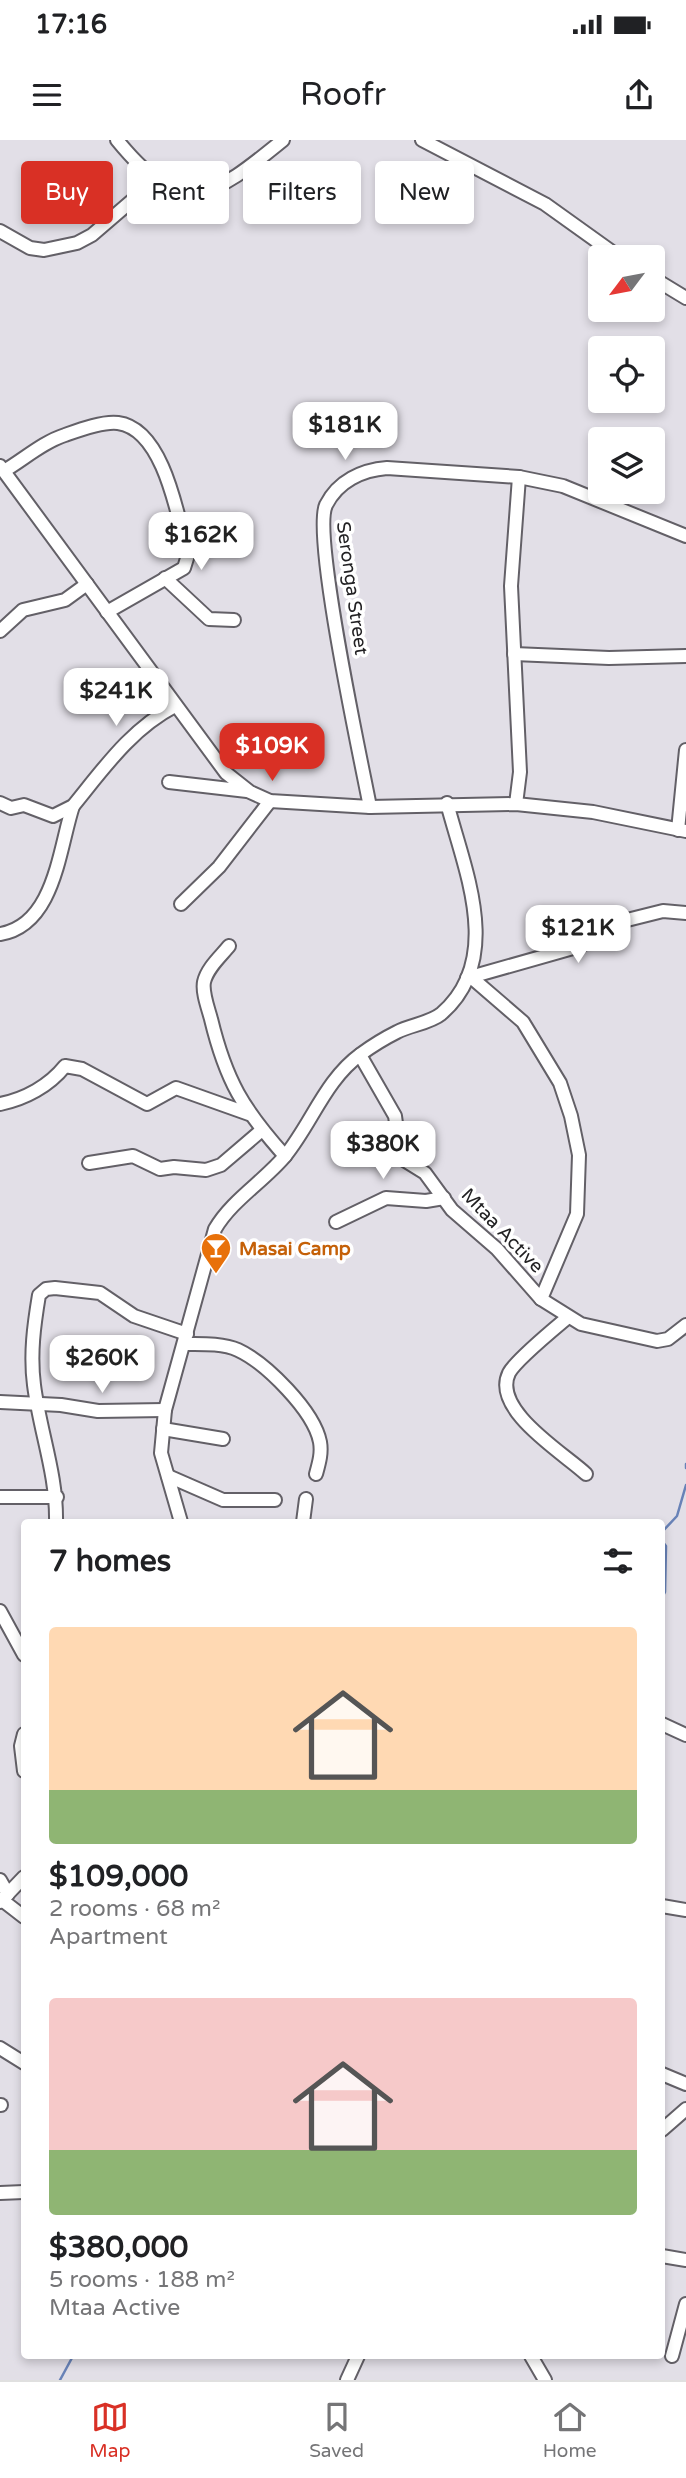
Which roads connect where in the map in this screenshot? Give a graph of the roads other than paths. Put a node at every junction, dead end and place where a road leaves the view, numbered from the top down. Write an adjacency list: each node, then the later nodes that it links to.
1 (117, 140): 4 (street)
2 (283, 140): 5 (street)
3 (422, 140): 8 (street)
4 (134, 161)
5 (229, 180)
6 (127, 204): 7 (street)
7 (0, 231)
8 (602, 245)
9 (665, 285): 10 (street)
10 (686, 298)
11 (3, 473): 14 (street); 15 (street)
12 (519, 477): 13 (street, Seronga Street); 19 (street); 30 (street, Seronga Street)
13 (686, 536)
14 (165, 578): 16 (street); 17 (street)
15 (88, 584): 16 (street); 18 (street)
16 (107, 612): 21 (street)
17 (234, 620)
18 (0, 631)
19 (514, 654): 20 (street); 28 (street)
20 (686, 656)
21 (175, 706): 24 (street); 29 (street)
22 (686, 750): 31 (street)
23 (169, 782): 24 (street)
24 (250, 792): 25 (street)
25 (270, 801): 30 (street); 32 (street)
26 (0, 803): 29 (street)
27 (447, 803): 28 (street); 30 (street); 36 (street)
28 (516, 804): 31 (street)
29 (74, 806): 34 (street)
30 (370, 807)
31 (682, 830)
32 (181, 904)
33 (686, 913): 36 (street)
34 (0, 934)
35 (229, 947): 39 (street)
36 (470, 978): 37 (street); 45 (street)
37 (360, 1055): 41 (street); 43 (street, Mtaa Active)
38 (0, 1104): 39 (street)
39 (249, 1114): 40 (street)
40 (262, 1130): 41 (street); 42 (street)
41 (285, 1156): 48 (street)
42 (89, 1163)
43 (444, 1198): 44 (street); 45 (street, Mtaa Active)
44 (336, 1222)
45 (541, 1298): 46 (street, Mtaa Active)
46 (567, 1318): 47 (street, Mtaa Active); 55 (street)
47 (686, 1325)
48 (186, 1339): 50 (street); 51 (street); 54 (street)
49 (0, 1402): 50 (street)
50 (38, 1405): 51 (street); 58 (street)
51 (164, 1410): 52 (street)
52 (163, 1429): 53 (street); 56 (street)
53 (223, 1439)
54 (316, 1474)
55 (586, 1474)
56 (168, 1476): 60 (street); 62 (street)
57 (0, 1497): 58 (street)
58 (57, 1497): 61 (street)
59 (306, 1499): 63 (street)
60 (275, 1500)
61 (56, 1519)
62 (180, 1519)
63 (303, 1519)
64 (0, 1611): 65 (street)
65 (21, 1650)
66 (665, 1725): 67 (street)
67 (686, 1735)
68 (21, 1880): 70 (street)
69 (0, 1881): 70 (street)
70 (3, 1899): 73 (street)
71 (665, 1906): 72 (street)
72 (686, 1910)
73 (21, 1914)
74 (0, 2048): 75 (street)
75 (21, 2061)
76 (665, 2075): 77 (street)
77 (686, 2084)
78 (686, 2109): 79 (street)
79 (665, 2127)
80 (21, 2192): 81 (street)
81 (0, 2193)
82 (665, 2256): 83 (street)
83 (686, 2260)
84 (686, 2304): 85 (street)
85 (672, 2356)
86 (357, 2359): 88 (street)
87 (533, 2359): 89 (street)
88 (347, 2380)
89 (545, 2380)

